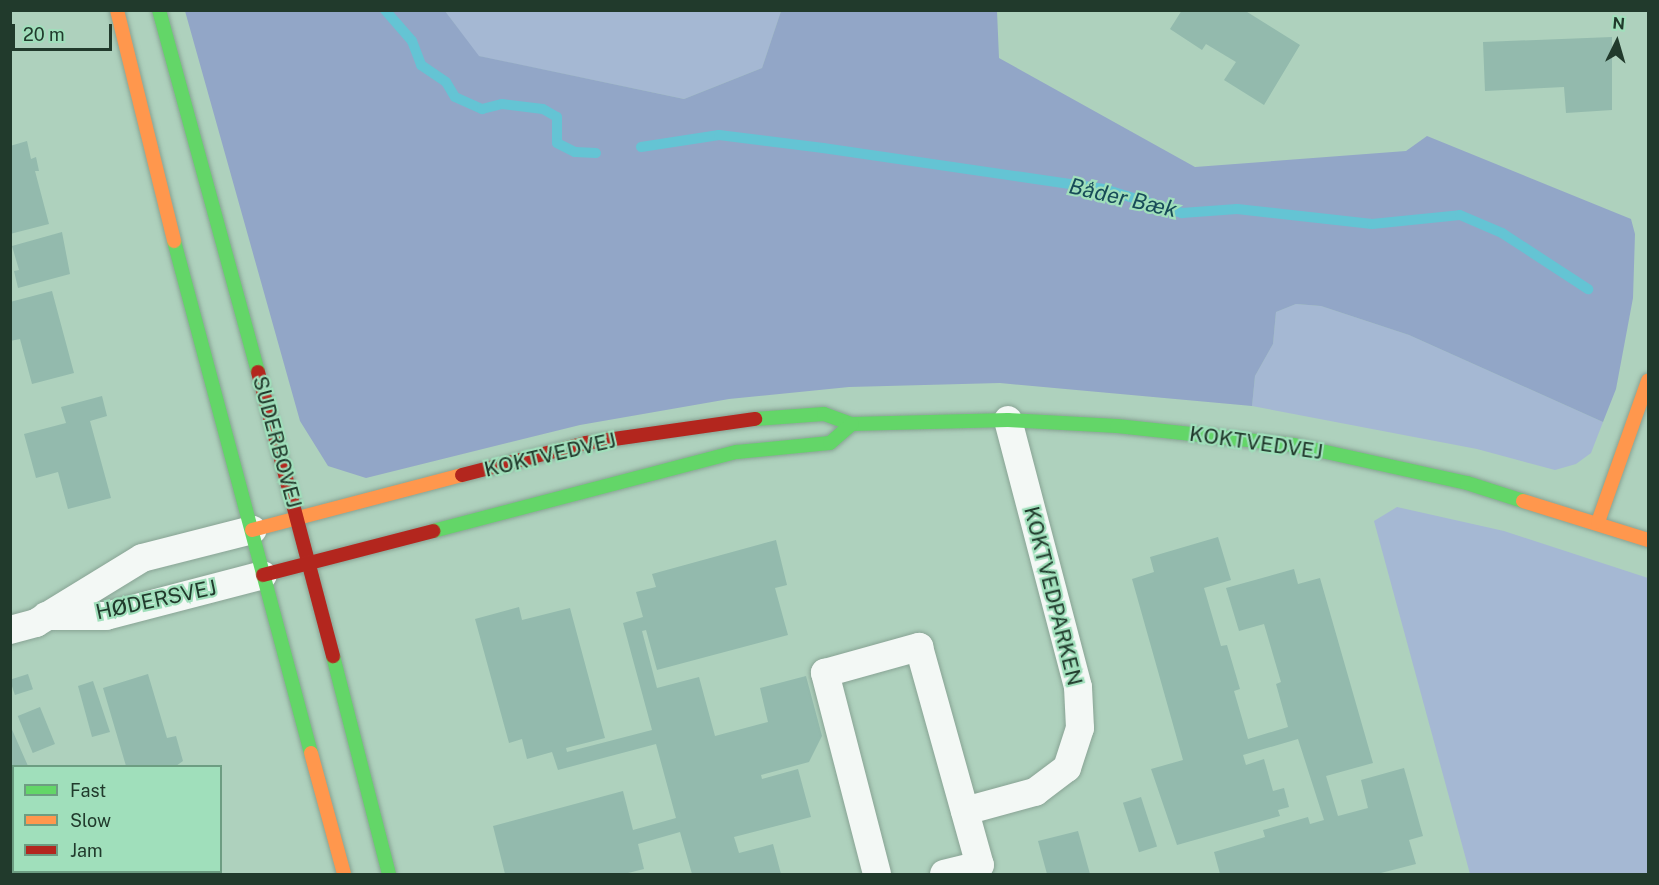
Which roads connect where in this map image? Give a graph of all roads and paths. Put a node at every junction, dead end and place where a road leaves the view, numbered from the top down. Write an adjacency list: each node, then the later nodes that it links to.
1 (117, 10): 8 (street)
2 (159, 10): 6 (street, SUDERBOVEJ)
3 (1648, 381): 7 (street)
4 (1008, 420): 5 (street, KOKTVEDVEJ); 7 (street, KOKTVEDVEJ); 14 (street, KOKTVEDPARKEN)
5 (852, 424): 6 (street, KOKTVEDVEJ); 10 (street, KOKTVEDVEJ)
6 (298, 519): 8 (street, KOKTVEDVEJ); 10 (street, SUDERBOVEJ)
7 (1598, 522): 9 (street, KOKTVEDVEJ)
8 (252, 530): 11 (street); 12 (street, HØDERSVEJ)
9 (1648, 540)
10 (310, 563): 11 (street, KOKTVEDVEJ); 16 (street, SUDERBOVEJ)
11 (264, 575): 12 (street, HØDERSVEJ); 15 (street)
12 (46, 616): 13 (street, HØDERSVEJ)
13 (10, 630)
14 (965, 811): 17 (street); 18 (street)
15 (344, 874)
16 (389, 874)
17 (877, 874)
18 (944, 874)

